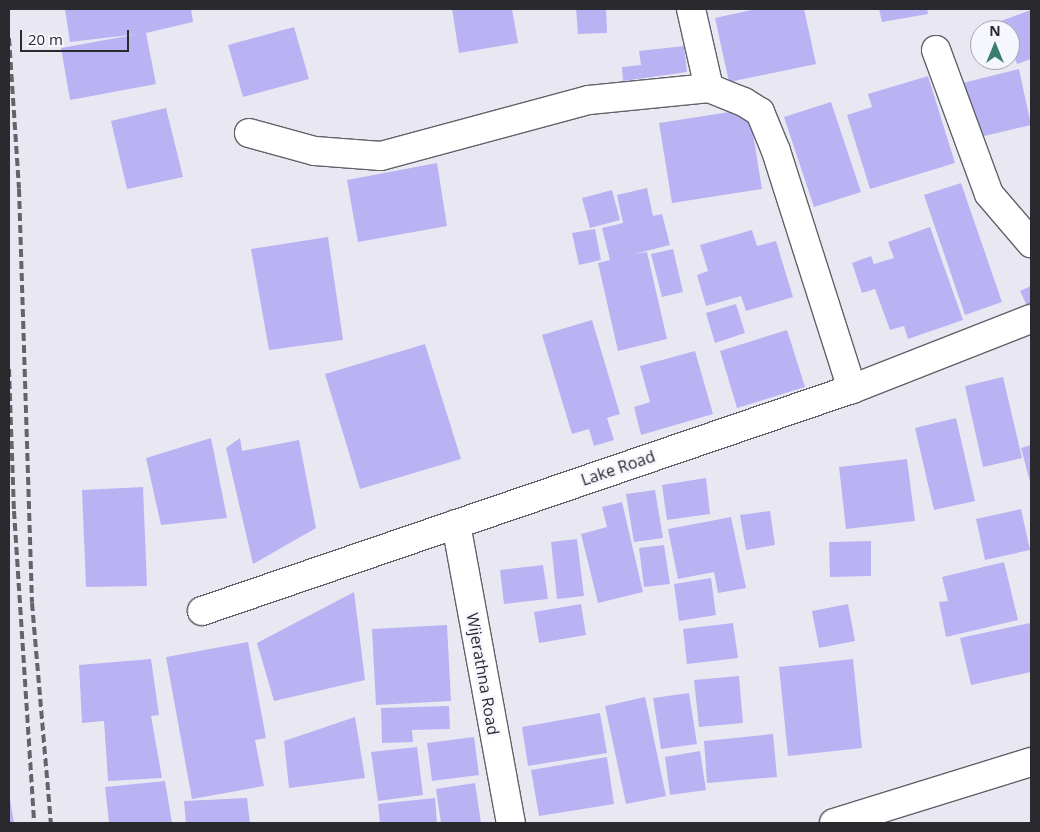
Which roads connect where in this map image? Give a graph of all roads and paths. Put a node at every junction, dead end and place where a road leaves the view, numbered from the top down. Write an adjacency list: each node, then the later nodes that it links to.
1 (691, 9): 3 (street)
2 (936, 50): 5 (street)
3 (709, 88): 4 (street); 7 (street)
4 (249, 133)
5 (1031, 243)
6 (1031, 320): 7 (street, Lake Road)
7 (852, 389): 8 (street, Lake Road)
8 (456, 524): 9 (street, Lake Road); 11 (street, Wijerathna Road)
9 (202, 611)
10 (1031, 762): 12 (street)
11 (510, 823)
12 (834, 823)

